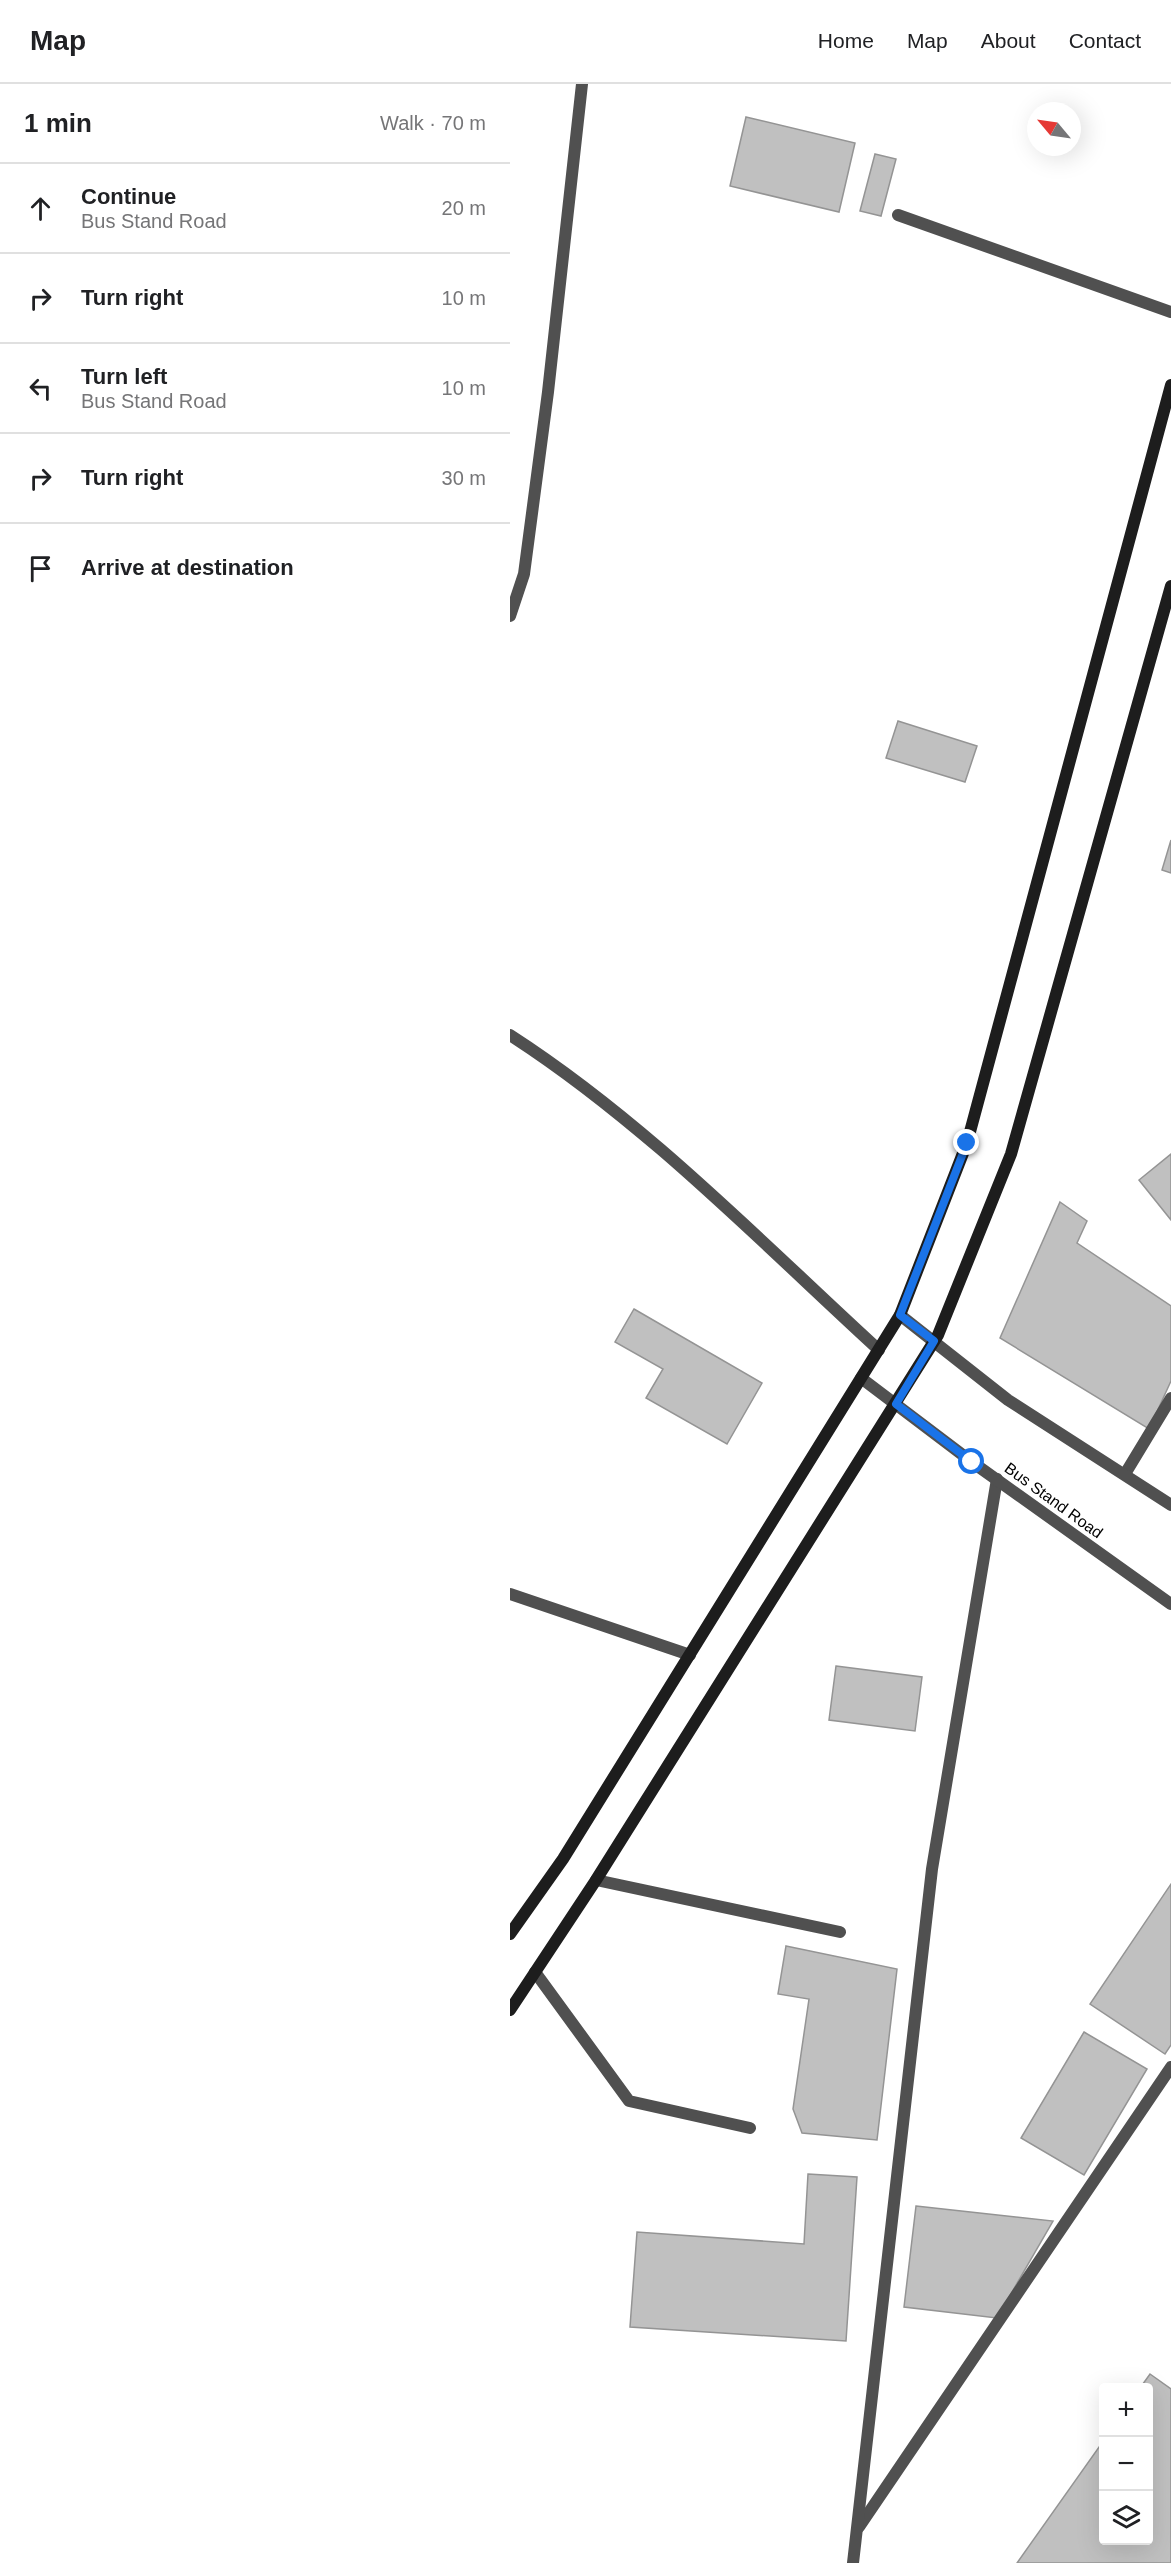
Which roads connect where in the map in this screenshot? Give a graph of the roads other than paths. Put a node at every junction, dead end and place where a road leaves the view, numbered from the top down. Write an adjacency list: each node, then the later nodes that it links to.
1 (582, 84): 6 (street)
2 (898, 214): 3 (street)
3 (1171, 312)
4 (1171, 385): 8 (main road)
5 (1171, 586): 9 (main road)
6 (510, 616)
7 (510, 1035): 10 (street)
8 (900, 1315): 9 (street); 10 (main road)
9 (934, 1341): 13 (main road); 14 (street)
10 (879, 1350): 11 (main road)
11 (861, 1378): 13 (street, Bus Stand Road); 19 (main road)
12 (1171, 1398): 14 (street)
13 (896, 1404): 15 (street, Bus Stand Road); 20 (main road)
14 (1125, 1474): 16 (street)
15 (998, 1479): 18 (street, Bus Stand Road); 27 (street)
16 (1171, 1505)
17 (510, 1594): 19 (street)
18 (1171, 1604)
19 (690, 1655): 22 (main road)
20 (596, 1880): 21 (street); 23 (main road)
21 (840, 1932)
22 (510, 1934)
23 (535, 1972): 24 (main road); 26 (street)
24 (510, 2010)
25 (1171, 2067): 27 (street)
26 (750, 2128)
27 (856, 2530): 28 (street)
28 (853, 2563)

